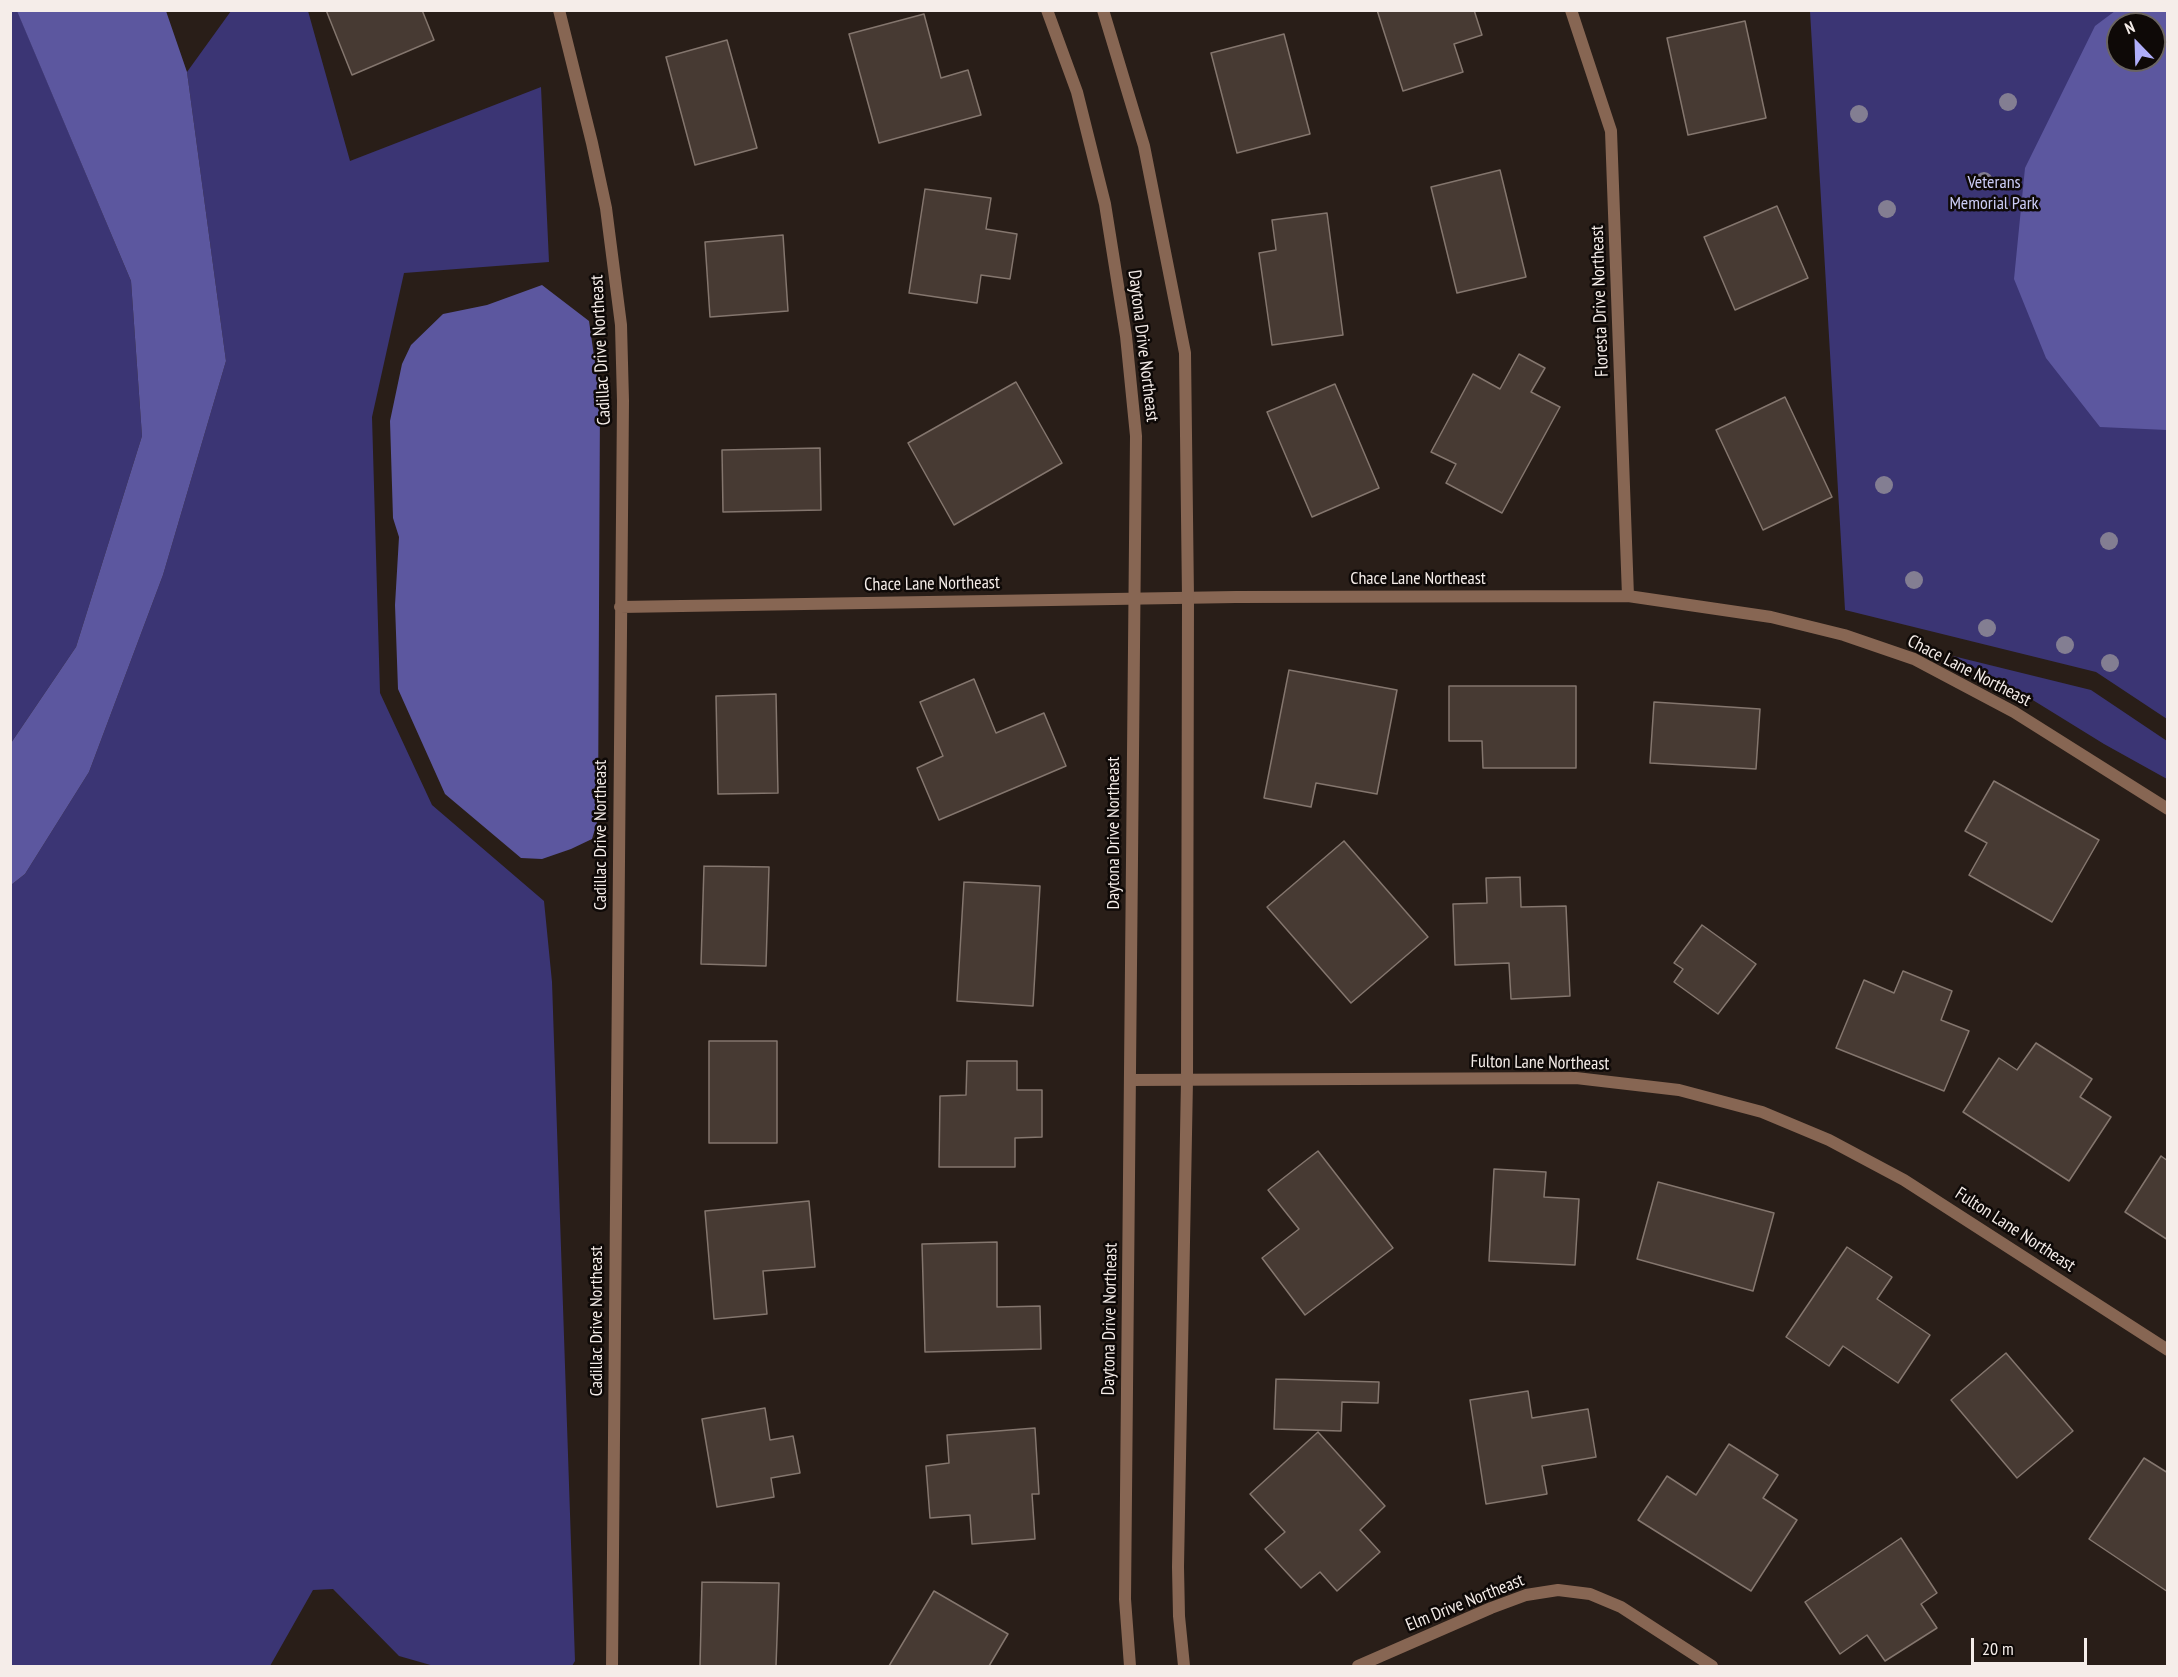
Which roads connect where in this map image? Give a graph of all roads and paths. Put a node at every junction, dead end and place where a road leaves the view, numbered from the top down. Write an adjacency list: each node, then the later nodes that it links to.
1 (559, 10): 8 (street, Cadillac Drive Northeast)
2 (1047, 10): 7 (street, Daytona Drive Northeast)
3 (1103, 10): 6 (street, Daytona Drive Northeast)
4 (1571, 10): 5 (street, Floresta Drive Northeast)
5 (1628, 596): 6 (street, Chace Lane Northeast); 9 (street, Chace Lane Northeast)
6 (1188, 598): 7 (street, Chace Lane Northeast); 11 (street, Daytona Drive Northeast)
7 (1134, 599): 8 (street, Chace Lane Northeast); 10 (street, Daytona Drive Northeast)
8 (620, 607): 13 (street, Cadillac Drive Northeast)
9 (2168, 809)
10 (1130, 1080): 11 (street, Fulton Lane Northeast); 14 (street, Daytona Drive Northeast)
11 (1187, 1080): 12 (street, Fulton Lane Northeast); 15 (street, Daytona Drive Northeast)
12 (2168, 1350)
13 (612, 1666)
14 (1130, 1666)
15 (1184, 1666)
16 (1358, 1666): 17 (street, Elm Drive Northeast)
17 (1712, 1666)

